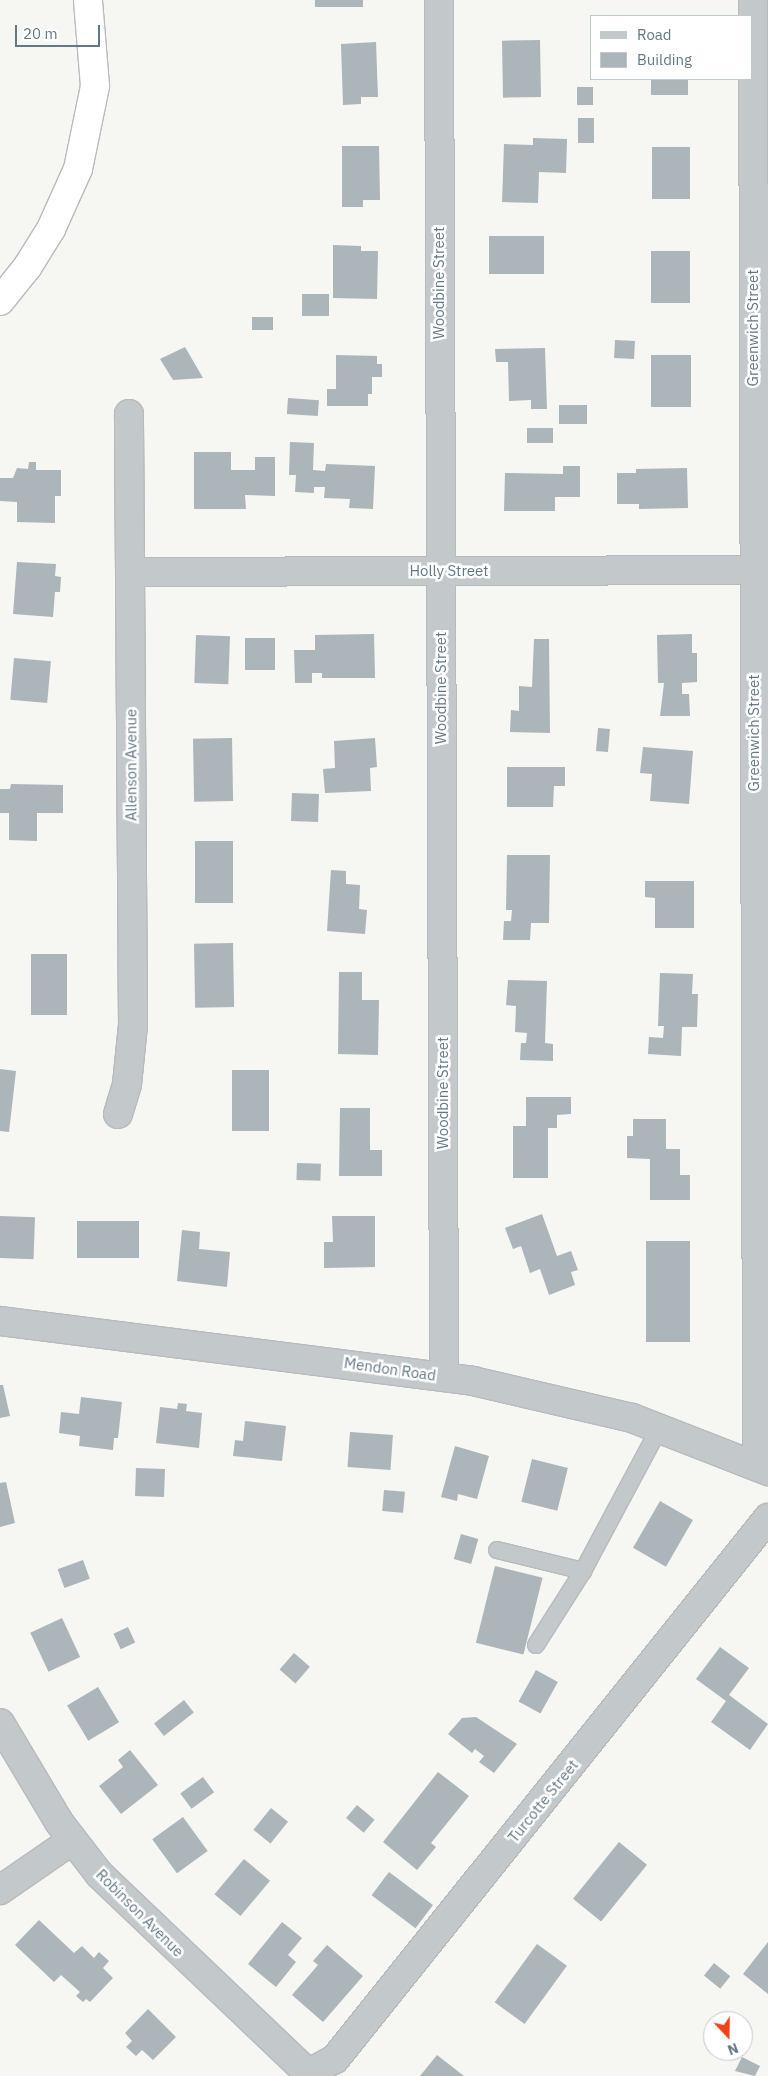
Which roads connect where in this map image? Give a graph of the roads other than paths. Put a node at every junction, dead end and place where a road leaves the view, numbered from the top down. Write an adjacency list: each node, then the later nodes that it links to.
1 (88, 0): 4 (highway)
2 (439, 0): 7 (street, Woodbine Street)
3 (753, 0): 6 (street, Greenwich Street)
4 (0, 301)
5 (129, 414): 8 (street, Allenson Avenue)
6 (761, 570): 7 (street, Holly Street); 13 (street, Greenwich Street)
7 (440, 571): 8 (street, Holly Street); 11 (street, Woodbine Street)
8 (130, 572): 9 (street, Allenson Avenue)
9 (118, 1114)
10 (0, 1321): 11 (street, Mendon Road)
11 (444, 1376): 12 (street, Mendon Road)
12 (660, 1427): 13 (street, Mendon Road); 16 (lane)
13 (763, 1468)
14 (768, 1518): 21 (street, Turcotte Street)
15 (498, 1550): 16 (lane)
16 (583, 1572): 17 (lane)
17 (536, 1645)
18 (0, 1723): 19 (street, Robinson Avenue)
19 (71, 1841): 20 (street); 21 (street, Robinson Avenue)
20 (0, 1890)
21 (308, 2075)

